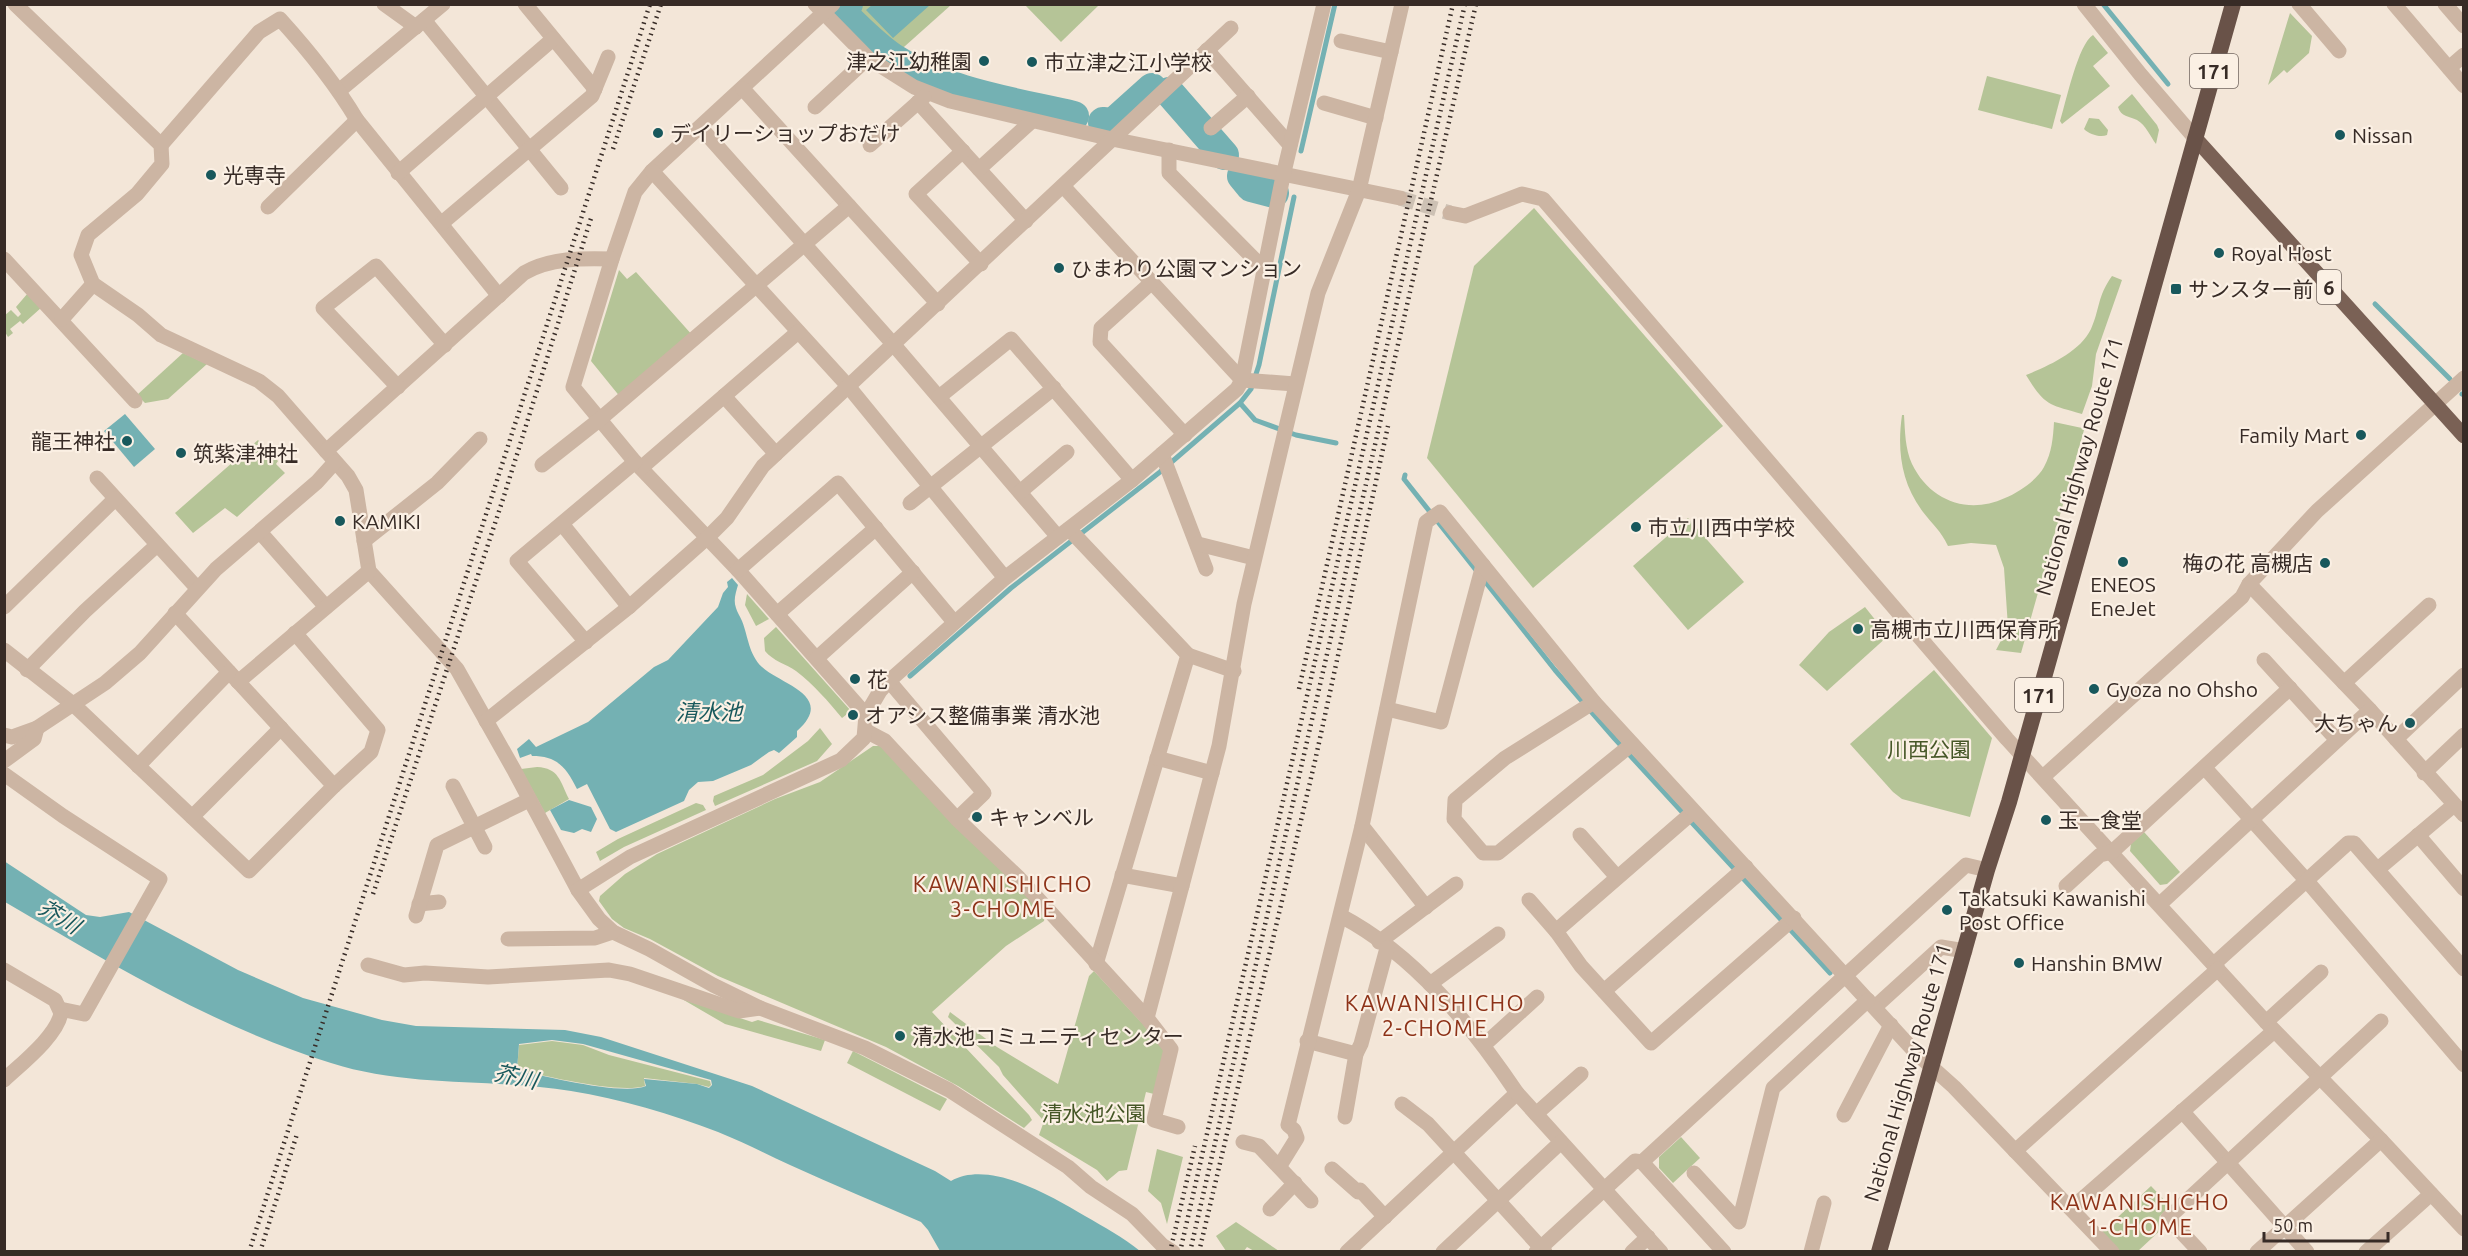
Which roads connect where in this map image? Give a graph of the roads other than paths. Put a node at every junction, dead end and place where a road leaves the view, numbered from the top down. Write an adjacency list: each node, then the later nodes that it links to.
1 (15, 4): 42 (street)
2 (384, 4): 13 (street)
3 (443, 4): 13 (street)
4 (525, 4): 16 (street)
5 (1324, 4): 43 (street)
6 (1402, 4): 20 (street)
7 (2084, 4): 40 (street)
8 (2233, 4): 40 (highway, National Highway Route 171 / 171)
9 (2299, 4): 19 (street)
10 (2394, 4): 24 (street)
11 (2445, 4): 14 (street)
12 (824, 7): 23 (street); 27 (street)
13 (420, 23): 28 (street); 31 (street)
14 (2463, 26)
15 (1231, 28): 18 (street)
16 (553, 39): 26 (street); 31 (street)
17 (1341, 41): 20 (street)
18 (1207, 50): 29 (street); 39 (street)
19 (2339, 51)
20 (1391, 52): 34 (street)
21 (2463, 55): 24 (street)
22 (608, 57): 26 (street)
23 (868, 58): 30 (street); 33 (street)
24 (2449, 68): 25 (street)
25 (2463, 86)
26 (595, 89): 44 (street)
27 (743, 89): 37 (street); 55 (street)
28 (340, 90): 35 (street); 42 (street)
29 (1248, 96): 38 (street); 43 (street)
30 (923, 97): 36 (street); 41 (street); 46 (street)
31 (486, 98): 44 (street); 49 (street)
32 (1324, 103): 34 (street)
33 (815, 107)
34 (1376, 118): 53 (street)
35 (357, 120): 49 (street); 56 (street)
36 (1032, 121): 39 (street); 47 (street)
37 (701, 128): 48 (street); 60 (street)
38 (1211, 128)
39 (1112, 138): 45 (street); 51 (street)
40 (2195, 138): 83 (main road, 6); 152 (highway, National Highway Route 171 / 171)
41 (870, 144)
42 (161, 145): 66 (street)
43 (1290, 145): 50 (street)
44 (527, 149): 52 (street); 59 (street)
45 (1169, 150): 50 (street); 64 (street)
46 (963, 151): 47 (street); 63 (street)
47 (979, 169): 58 (street)
48 (652, 171): 62 (street); 67 (street)
49 (398, 173): 59 (street)
50 (1283, 176): 53 (street); 64 (street)
51 (1064, 186): 58 (street); 65 (street)
52 (561, 188)
53 (1359, 190): 54 (street); 76 (street)
54 (1400, 198)
55 (849, 206): 60 (street); 69 (street)
56 (268, 207)
57 (1450, 213): 152 (street)
58 (1026, 221): 63 (street)
59 (442, 223): 68 (street)
60 (804, 244): 67 (street); 73 (street)
61 (4, 259): 70 (street)
62 (612, 259): 68 (street); 84 (street)
63 (981, 264): 69 (street)
64 (1264, 269): 75 (street)
65 (1152, 282): 75 (street); 85 (street)
66 (93, 284): 70 (street); 92 (street)
67 (756, 285): 71 (street); 84 (street)
68 (499, 296): 72 (street)
69 (938, 304): 73 (street)
70 (62, 320): 82 (street)
71 (798, 332): 77 (street); 80 (street)
72 (445, 345): 78 (street); 78 (street)
73 (894, 345): 77 (street); 81 (street)
74 (2463, 378): 83 (street)
75 (1242, 380): 76 (street); 85 (street)
76 (1295, 384): 109 (street)
77 (848, 386): 90 (street); 97 (street)
78 (398, 387): 92 (street)
79 (1054, 388): 81 (street); 88 (street); 96 (street)
80 (724, 396): 90 (street); 94 (street)
81 (939, 397): 88 (street)
82 (135, 401)
83 (2435, 405): 86 (main road, 6); 116 (street)
84 (599, 420): 93 (street); 94 (street)
85 (1185, 435): 91 (street)
86 (2463, 436)
87 (480, 440): 106 (street)
88 (981, 447): 97 (street); 98 (street)
89 (1067, 452): 98 (street)
90 (776, 454): 105 (street)
91 (1162, 454): 96 (street); 107 (street)
92 (331, 457): 103 (street); 106 (street)
93 (542, 465)
94 (638, 465): 101 (street); 105 (street)
95 (97, 478): 99 (street)
96 (1132, 480): 104 (street)
97 (931, 486): 100 (street); 115 (street)
98 (1020, 492): 104 (street)
99 (115, 499): 108 (street); 119 (street)
100 (910, 503)
101 (562, 524): 121 (street); 126 (street)
102 (876, 528): 112 (street); 114 (street); 123 (street)
103 (260, 532): 117 (street); 120 (street)
104 (1070, 535): 115 (street); 128 (street)
105 (708, 537): 112 (street); 121 (street)
106 (364, 541): 113 (street)
107 (1198, 544): 109 (street); 111 (street)
108 (157, 545): 117 (street); 131 (street)
109 (1254, 558): 132 (street)
110 (1483, 565): 138 (street); 140 (street); 140 (street)
111 (1206, 569)
112 (738, 570): 123 (street)
113 (369, 571): 120 (street); 143 (street)
114 (913, 572): 124 (street); 129 (street)
115 (1005, 578): 124 (street)
116 (2249, 584): 136 (street); 160 (street)
117 (197, 588): 122 (street)
118 (2429, 605): 136 (street)
119 (4, 607)
120 (326, 607): 125 (street)
121 (629, 607): 126 (street)
122 (175, 613): 133 (street); 139 (street)
123 (777, 614): 129 (street)
124 (954, 622): 135 (street)
125 (295, 633): 133 (street); 161 (street)
126 (586, 642): 143 (street)
127 (4, 650): 131 (street)
128 (1188, 655): 132 (street); 153 (street)
129 (817, 658): 142 (street)
130 (2264, 660): 137 (street)
131 (27, 670): 139 (street)
132 (1234, 670): 157 (street)
133 (234, 677): 145 (street); 155 (street)
134 (2462, 680): 149 (street)
135 (889, 681): 142 (street); 167 (street)
136 (2344, 682): 141 (street)
137 (2290, 688): 150 (street); 156 (street)
138 (1594, 702): 151 (street); 151 (street)
139 (74, 705): 144 (street); 155 (street)
140 (1387, 709): 170 (street)
141 (2370, 710): 149 (street); 150 (street)
142 (866, 715): 146 (street)
143 (486, 721): 163 (street)
144 (37, 728): 147 (street); 154 (street)
145 (281, 728): 161 (street); 166 (street)
146 (866, 731): 167 (street); 185 (street)
147 (4, 735)
148 (2463, 735): 158 (street)
149 (2396, 739): 158 (street)
150 (2337, 740): 168 (street)
151 (1632, 744): 165 (street)
152 (2022, 755): 160 (street); 177 (highway, National Highway Route 171 / 171)
153 (1157, 758): 157 (street); 178 (street)
154 (4, 760)
155 (138, 766): 166 (street)
156 (2205, 768): 168 (street); 174 (street)
157 (1212, 773): 182 (street)
158 (2424, 773): 164 (street)
159 (4, 774): 210 (street)
160 (2043, 777): 174 (street)
161 (334, 786): 166 (street)
162 (453, 786): 169 (street)
163 (530, 800): 169 (street); 185 (street)
164 (2459, 810): 172 (street)
165 (1693, 812): 175 (street); 179 (street)
166 (192, 817)
167 (957, 819): 198 (street)
168 (2252, 819): 180 (street); 188 (street)
169 (474, 826): 173 (street); 187 (street)
170 (1362, 826): 189 (street); 190 (street)
171 (1580, 835): 179 (street)
172 (2418, 836): 176 (street); 184 (street)
173 (485, 847)
174 (2112, 852): 183 (street); 188 (street)
175 (1746, 867): 191 (street); 206 (street)
176 (2378, 869): 180 (street); 201 (street)
177 (1987, 870): 197 (highway, National Highway Route 171 / 171); 204 (street)
178 (1122, 875): 182 (street); 198 (street)
179 (1617, 877): 192 (street)
180 (2307, 880): 200 (street); 218 (street)
181 (1456, 884): 189 (street)
182 (1182, 886): 211 (street)
183 (2066, 886)
184 (2463, 889)
185 (578, 890): 193 (street)
186 (1529, 900): 192 (street)
187 (438, 902)
188 (2160, 904): 200 (street)
189 (1426, 907): 196 (street)
190 (1341, 916): 196 (street); 215 (street)
191 (1789, 922): 204 (street); 206 (street)
192 (1556, 931): 206 (street)
193 (613, 932): 195 (street); 209 (street)
194 (1498, 934): 205 (street)
195 (508, 939)
196 (1383, 945): 205 (street); 217 (street)
197 (1965, 951): 208 (street); 219 (highway, National Highway Route 171 / 171)
198 (1096, 964): 211 (street)
199 (368, 965): 209 (street)
200 (2216, 966): 214 (street); 233 (street)
201 (2463, 969)
202 (4, 970): 210 (street)
203 (2321, 972): 214 (street)
204 (1845, 975): 208 (street); 235 (street)
205 (1430, 984): 216 (street)
206 (1604, 992)
207 (1537, 997): 216 (street)
208 (1872, 1004): 213 (street); 239 (street)
209 (760, 1008): 253 (street)
210 (60, 1009): 222 (street)
211 (1147, 1018): 229 (street)
212 (2380, 1021): 221 (street)
213 (1891, 1025): 219 (street); 227 (street)
214 (2270, 1026): 221 (street); 225 (street)
215 (1307, 1041): 217 (street); 237 (street)
216 (1484, 1045): 223 (street)
217 (1356, 1054): 228 (street)
218 (2463, 1065)
219 (1932, 1068): 233 (street); 260 (highway, National Highway Route 171 / 171)
220 (1581, 1074): 226 (street)
221 (2319, 1077): 230 (street); 236 (street)
222 (4, 1080)
223 (1516, 1094): 226 (street); 234 (street)
224 (1402, 1104): 234 (street)
225 (2182, 1111): 236 (street); 246 (street)
226 (1536, 1114): 232 (street)
227 (1844, 1115)
228 (1345, 1117)
229 (1178, 1126)
230 (2381, 1140): 242 (street); 249 (street)
231 (1243, 1142): 237 (street)
232 (1561, 1142): 241 (street); 243 (street)
233 (2015, 1151): 246 (street)
234 (1454, 1152): 243 (street); 248 (street)
235 (1642, 1162): 241 (street); 258 (street)
236 (2226, 1162): 249 (street); 262 (street)
237 (1279, 1167): 240 (street)
238 (1332, 1169): 248 (street)
239 (1694, 1173)
240 (1295, 1183): 244 (street); 247 (street)
241 (1605, 1189): 251 (street); 252 (street)
242 (2431, 1194): 250 (street); 265 (street)
243 (1498, 1200): 252 (street); 255 (street)
244 (1311, 1201)
245 (1824, 1203): 259 (street)
246 (2072, 1208): 261 (street)
247 (1270, 1209)
248 (1385, 1217): 254 (street)
249 (2285, 1227): 263 (street); 264 (street)
250 (2463, 1229)
251 (1648, 1237): 256 (street); 257 (street)
252 (1540, 1250)
253 (1173, 1251)
254 (1347, 1251)
255 (1443, 1251)
256 (1632, 1251)
257 (1661, 1251)
258 (1724, 1251)
259 (1811, 1251)
260 (1879, 1251)
261 (2112, 1251)
262 (2200, 1251)
263 (2257, 1251)
264 (2307, 1251)
265 (2366, 1251)

